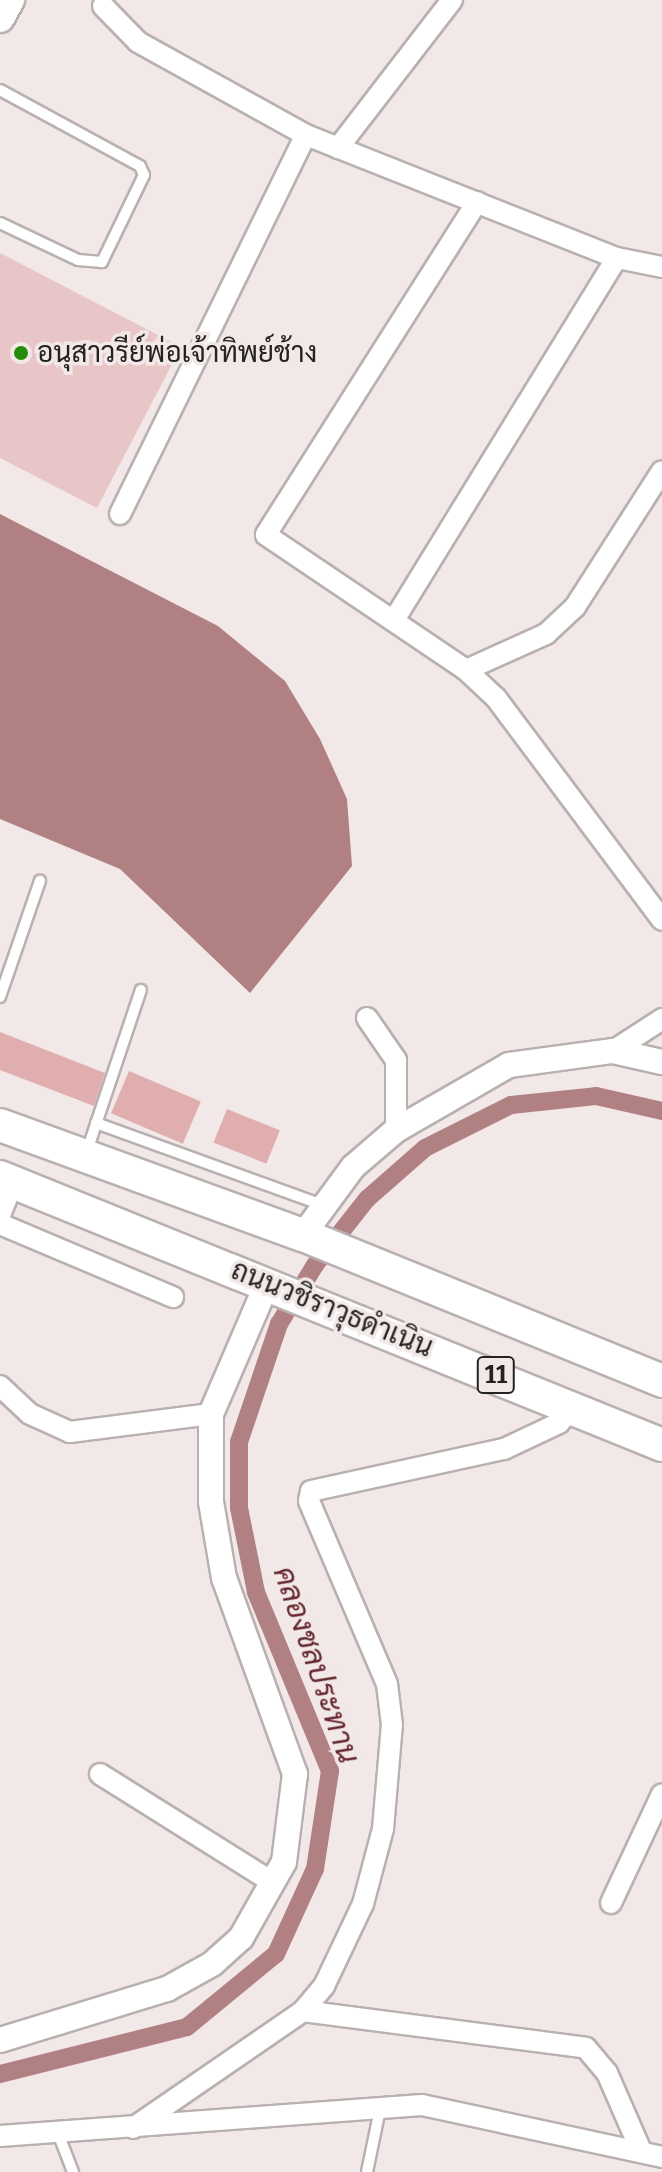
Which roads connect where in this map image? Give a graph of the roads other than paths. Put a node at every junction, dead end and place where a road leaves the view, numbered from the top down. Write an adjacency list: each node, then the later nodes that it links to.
1 (10, 0): 4 (main road)
2 (452, 0): 7 (street)
3 (100, 2): 6 (street)
4 (0, 18)
5 (0, 90): 9 (lane)
6 (306, 135): 7 (street); 13 (street)
7 (338, 148): 8 (street)
8 (477, 202): 10 (street); 14 (street)
9 (0, 223)
10 (617, 258): 11 (street); 14 (street)
11 (662, 267)
12 (662, 471): 15 (street)
13 (120, 514)
14 (394, 620): 15 (street)
15 (466, 670): 17 (street)
16 (40, 881): 19 (lane)
17 (662, 920)
18 (141, 990): 24 (lane)
19 (0, 997)
20 (367, 1018): 26 (street)
21 (662, 1019): 22 (street)
22 (613, 1051): 23 (street); 26 (street)
23 (662, 1062)
24 (96, 1123): 27 (lane); 29 (lane)
25 (0, 1125): 27 (main road, ถนนวชิราวุธดำเนิน / 11)
26 (396, 1130): 29 (street)
27 (85, 1156): 32 (main road, ถนนวชิราวุธดำเนิน / 11)
28 (6, 1179): 30 (street); 33 (main road, ถนนวชิราวุธดำเนิน / 11)
29 (322, 1205): 32 (street)
30 (0, 1215)
31 (0, 1224): 34 (street)
32 (303, 1235): 35 (main road, ถนนวชิราวุธดำเนิน / 11)
33 (267, 1284): 37 (main road, ถนนวชิราวุธดำเนิน / 11); 38 (street)
34 (173, 1297)
35 (662, 1381)
36 (0, 1386): 38 (street)
37 (574, 1406): 39 (main road, ถนนวชิราวุธดำเนิน / 11); 44 (street)
38 (211, 1414): 42 (street)
39 (662, 1445)
40 (100, 1774): 42 (street)
41 (662, 1794): 43 (street)
42 (272, 1882): 45 (street)
43 (611, 1903)
44 (303, 2011): 47 (street); 50 (street)
45 (0, 2040)
46 (380, 2109): 47 (street); 50 (street); 53 (lane)
47 (133, 2128): 48 (street)
48 (58, 2133): 49 (street); 52 (lane)
49 (0, 2136)
50 (641, 2151): 51 (street)
51 (662, 2157)
52 (73, 2172)
53 (367, 2172)

